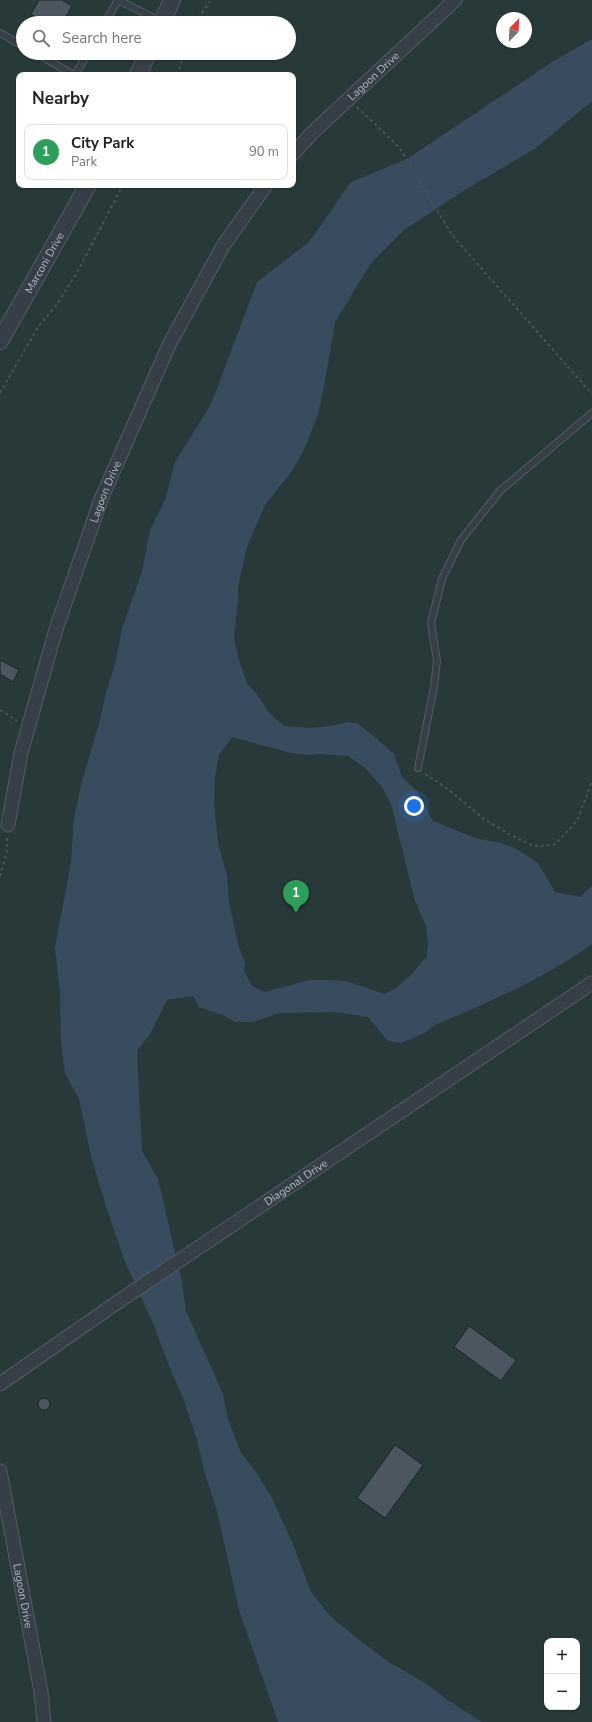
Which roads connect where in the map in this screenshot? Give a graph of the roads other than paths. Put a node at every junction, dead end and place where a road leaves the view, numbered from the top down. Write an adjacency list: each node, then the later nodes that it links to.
1 (118, 0): 4 (lane); 5 (lane)
2 (172, 0): 6 (street)
3 (455, 0): 15 (street, Lagoon Drive)
4 (109, 16)
5 (149, 16)
6 (165, 16)
7 (0, 33): 8 (lane)
8 (16, 42)
9 (48, 60): 12 (lane)
10 (84, 60): 13 (lane)
11 (145, 60): 14 (street)
12 (70, 72)
13 (77, 72)
14 (139, 72)
15 (296, 151)
16 (86, 188): 18 (street, Marconi Drive)
17 (264, 188): 21 (street, Lagoon Drive)
18 (0, 341)
19 (592, 413): 20 (lane)
20 (418, 768)
21 (8, 825)
22 (592, 983): 23 (street, Diagonal Drive)
23 (0, 1384)
24 (0, 1471): 25 (street, Lagoon Drive)
25 (44, 1722)

